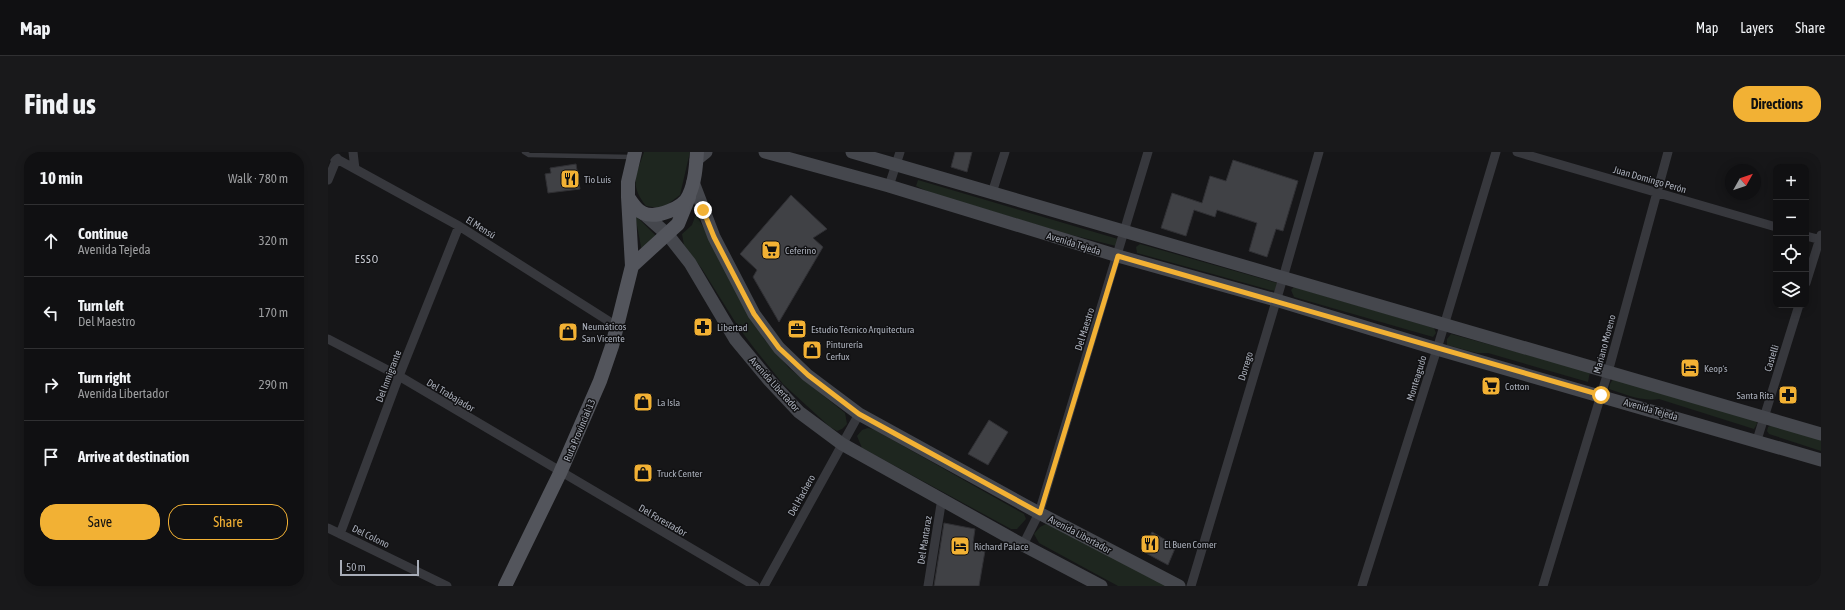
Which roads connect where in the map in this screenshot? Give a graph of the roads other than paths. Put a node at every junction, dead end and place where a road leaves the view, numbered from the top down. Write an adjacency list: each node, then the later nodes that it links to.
1 (353, 152): 17 (street)
2 (524, 152): 13 (lane)
3 (765, 152): 20 (main road, Avenida Tejeda)
4 (852, 152): 16 (main road)
5 (900, 152): 16 (street)
6 (1006, 152): 21 (street)
7 (1148, 152): 28 (street, Del Maestro)
8 (1319, 152): 35 (street, Dorrego)
9 (1496, 152): 38 (street, Monteagudo)
10 (1517, 152): 22 (street, Juan Domingo Perón)
11 (1668, 152): 22 (street, Mariano Moreno)
12 (328, 154): 15 (street, El Mensú)
13 (634, 154): 23 (main road, Ruta Provincial 13)
14 (700, 155): 19 (main road)
15 (338, 158): 17 (street, El Mensú); 18 (street)
16 (896, 165): 20 (street); 21 (main road)
17 (355, 169): 26 (street, El Mensú)
18 (328, 180)
19 (693, 182): 24 (main road); 45 (main road, Avenida Libertador)
20 (889, 186): 32 (main road, Avenida Tejeda)
21 (992, 193): 28 (main road)
22 (1656, 193): 27 (street, Juan Domingo Perón); 42 (street, Mariano Moreno)
23 (628, 197): 25 (main road); 33 (main road, Ruta Provincial 13)
24 (689, 197): 25 (main road); 29 (main road)
25 (643, 213): 29 (main road, Avenida Libertador)
26 (459, 226): 39 (street, El Mensú); 43 (street, Del Inmigrante)
27 (1773, 226)
28 (1125, 232): 32 (street, Del Maestro); 35 (main road)
29 (668, 235): 33 (main road); 49 (main road, Avenida Libertador)
30 (1809, 237): 31 (street)
31 (1820, 239): 34 (street)
32 (1118, 256): 36 (main road, Avenida Tejeda); 53 (street, Del Maestro)
33 (632, 266): 39 (main road, Ruta Provincial 13)
34 (1809, 274)
35 (1283, 278): 36 (street, Dorrego); 38 (main road)
36 (1276, 300): 41 (main road, Avenida Tejeda); 64 (street, Dorrego)
37 (1798, 308): 46 (street, Castelli)
38 (1444, 325): 41 (street, Monteagudo); 42 (main road)
39 (618, 327): 51 (main road, Ruta Provincial 13)
40 (328, 339): 43 (street, Del Trabajador)
41 (1437, 349): 44 (main road, Avenida Tejeda); 65 (street, Monteagudo)
42 (1608, 372): 44 (street, Mariano Moreno); 46 (main road)
43 (399, 376): 51 (street, Del Trabajador); 55 (street, Del Inmigrante)
44 (1601, 395): 48 (main road, Avenida Tejeda); 66 (street, Mariano Moreno)
45 (859, 414): 49 (street, Del Hachero); 53 (main road, Avenida Libertador)
46 (1764, 417): 47 (main road); 48 (street, Castelli)
47 (1821, 434)
48 (1757, 440): 50 (main road, Avenida Tejeda)
49 (842, 444): 52 (main road, Avenida Libertador); 60 (street, Del Hachero)
50 (1821, 460)
51 (560, 473): 58 (main road, Ruta Provincial 13); 59 (street, Del Forestador)
52 (942, 498): 56 (main road, Avenida Libertador); 61 (street, Del Mantaraz)
53 (1040, 513): 56 (street, Del Maestro); 63 (main road, Avenida Libertador)
54 (328, 528): 55 (street, Del Colono)
55 (340, 534): 57 (street, Del Colono)
56 (1023, 545): 62 (main road, Avenida Libertador)
57 (447, 586)
58 (505, 586)
59 (755, 586)
60 (764, 586)
61 (928, 586)
62 (1101, 586)
63 (1179, 586)
64 (1191, 586)
65 (1362, 586)
66 (1543, 586)

